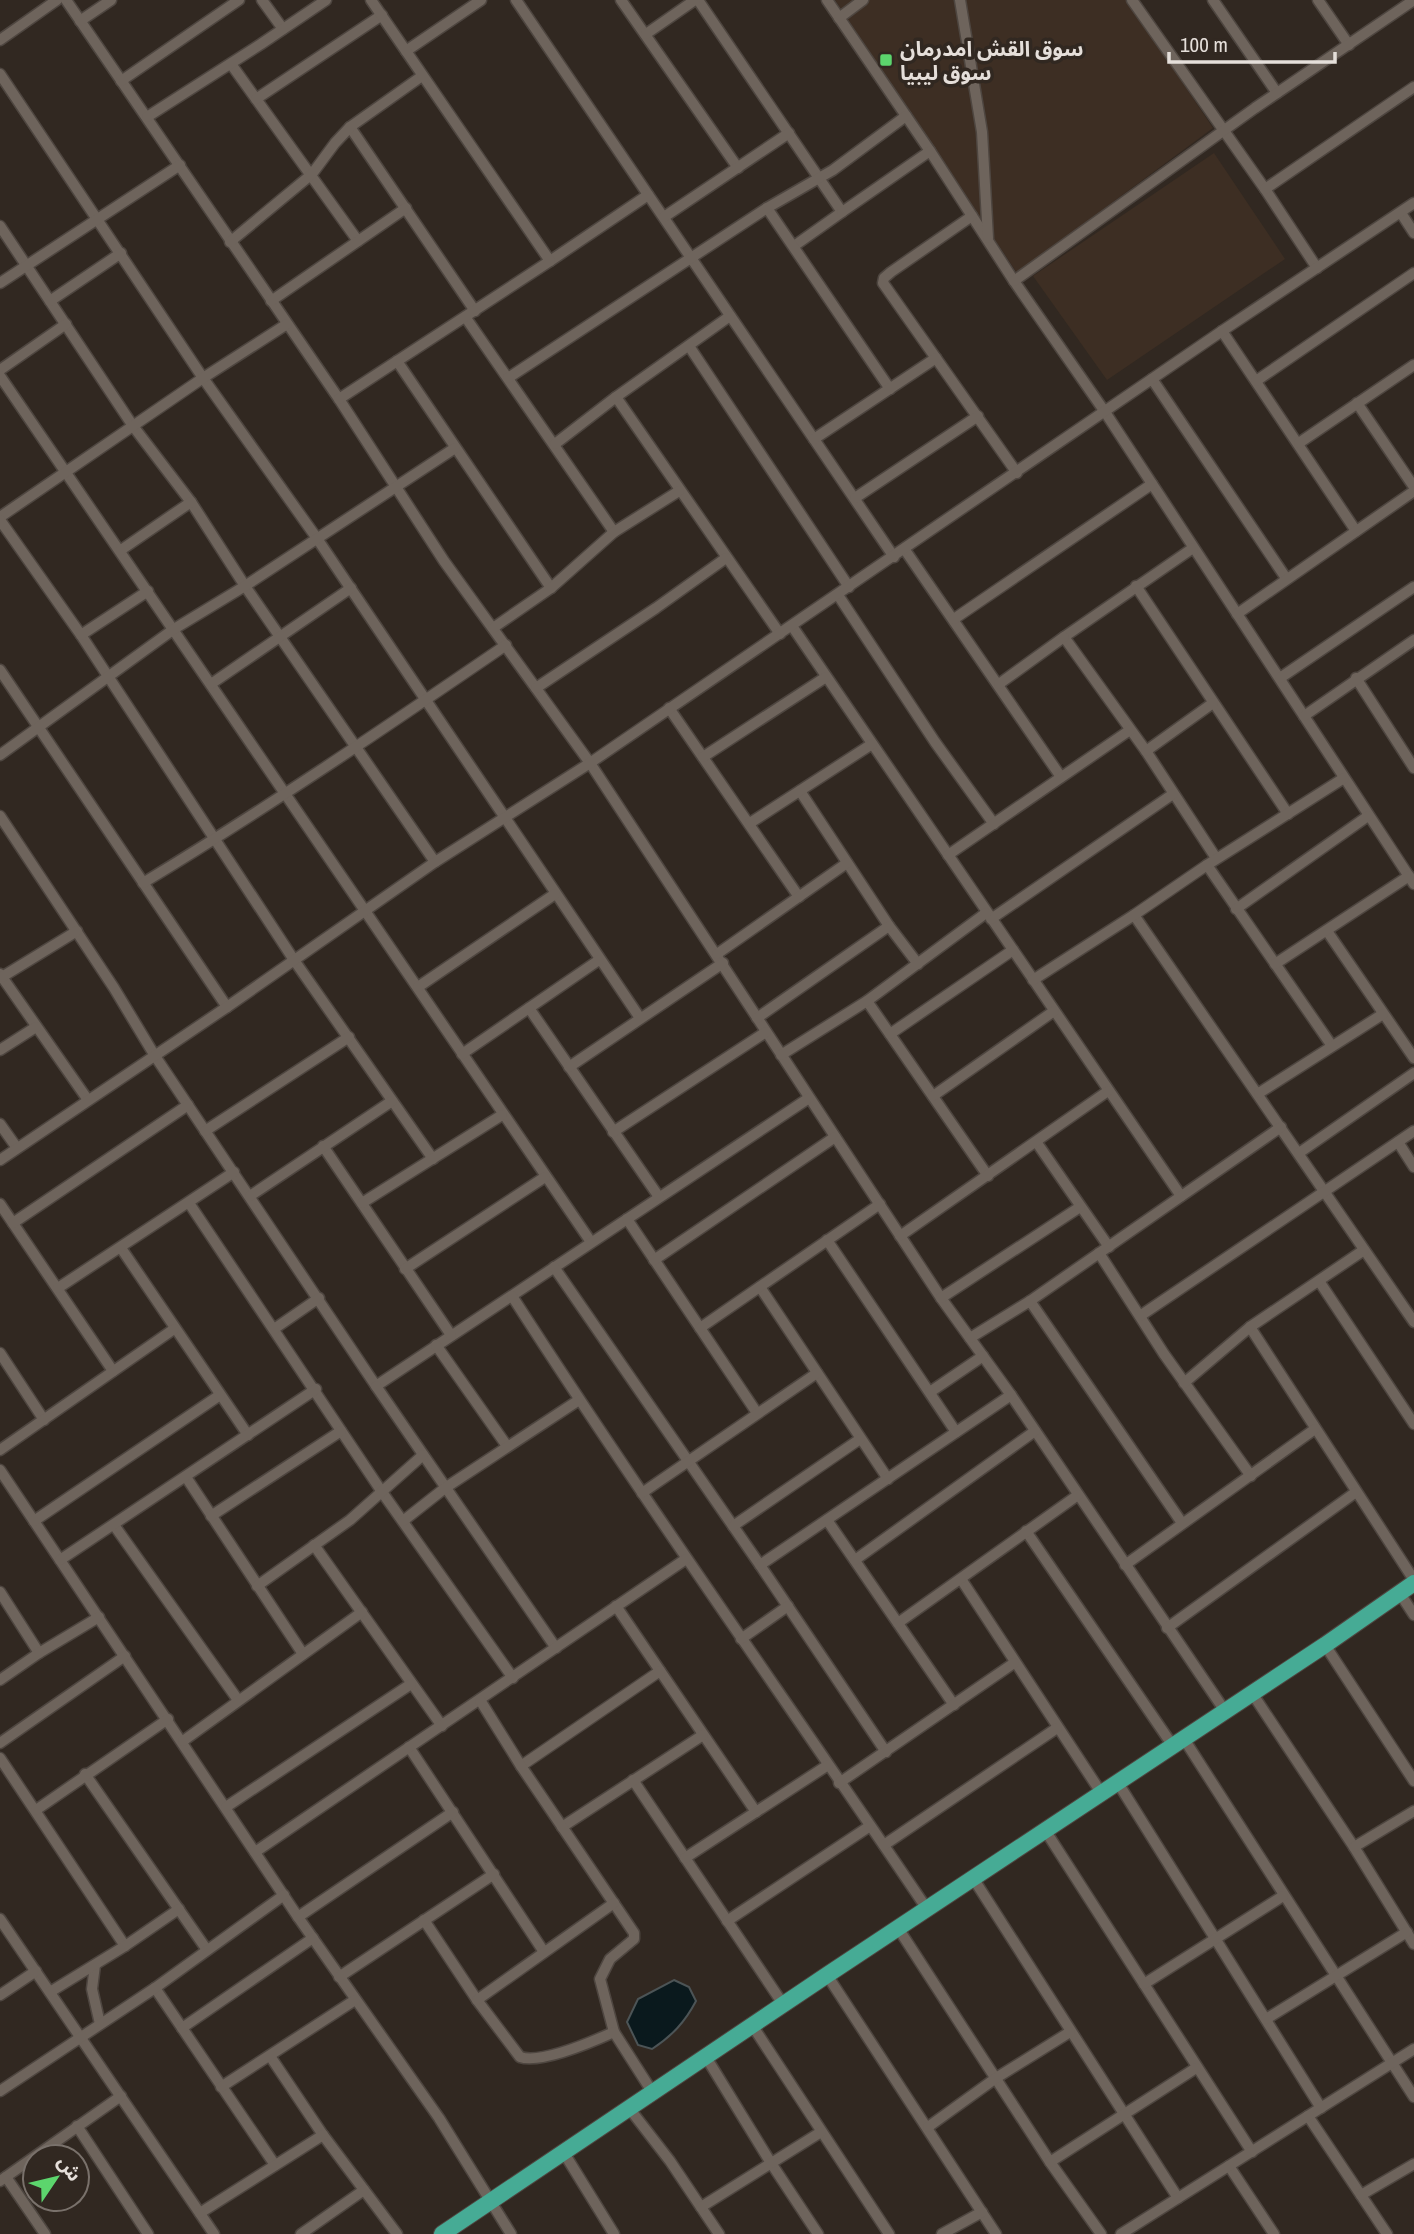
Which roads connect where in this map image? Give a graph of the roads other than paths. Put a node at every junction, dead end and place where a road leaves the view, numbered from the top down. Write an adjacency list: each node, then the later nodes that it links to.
1 (57, 0): 24 (street)
2 (66, 0): 21 (street)
3 (111, 0): 21 (street)
4 (239, 0): 30 (street)
5 (262, 0): 22 (street)
6 (326, 0): 22 (street)
7 (371, 0): 19 (street)
8 (481, 0): 26 (street)
9 (516, 0): 45 (street)
10 (621, 0): 23 (street)
11 (696, 0): 23 (street); 38 (street)
12 (827, 0): 20 (street)
13 (863, 0): 20 (street)
14 (960, 0): 57 (street)
15 (1132, 0): 37 (street)
16 (1213, 0): 32 (street)
17 (1318, 0): 25 (street)
18 (1414, 0): 25 (street)
19 (382, 15): 26 (street); 33 (street)
20 (839, 18): 34 (street)
21 (80, 21): 30 (street)
22 (283, 29): 27 (street)
23 (646, 34): 41 (street)
24 (0, 40)
25 (1349, 46): 32 (street)
26 (406, 51): 29 (street)
27 (231, 64): 33 (street); 35 (street)
28 (0, 74): 53 (street)
29 (422, 76): 36 (street); 62 (street)
30 (121, 81): 35 (street)
31 (1414, 88): 44 (street)
32 (1277, 93): 37 (street)
33 (256, 99): 42 (street)
34 (906, 116): 39 (street); 43 (street)
35 (147, 117): 40 (street)
36 (350, 127): 42 (street); 47 (street)
37 (1223, 132): 44 (street); 66 (street)
38 (789, 133): 41 (street); 43 (street)
39 (930, 151): 49 (street); 51 (street)
40 (180, 165): 53 (street); 58 (street)
41 (738, 168): 52 (street)
42 (312, 174): 56 (street); 58 (street)
43 (821, 178): 48 (street); 49 (street)
44 (1265, 189): 64 (street)
45 (648, 195): 52 (street); 62 (street)
46 (1414, 203): 50 (street)
47 (405, 208): 56 (street); 70 (street)
48 (767, 208): 59 (street); 61 (street)
49 (842, 212): 59 (street)
50 (1401, 213): 55 (street); 64 (street)
51 (972, 216): 57 (street); 76 (street)
52 (664, 217): 61 (street)
53 (98, 218): 60 (street); 63 (street)
54 (0, 226): 63 (street)
55 (1414, 233)
56 (358, 241): 69 (street)
57 (988, 241): 66 (street)
58 (230, 242): 69 (street)
59 (794, 246): 85 (street)
60 (121, 253): 68 (street); 81 (street)
61 (691, 258): 71 (street); 82 (street)
62 (550, 261): 70 (street)
63 (27, 266): 67 (street); 68 (street)
64 (1317, 268): 74 (street)
65 (1414, 273): 84 (street)
66 (1014, 281): 89 (street)
67 (0, 283)
68 (50, 301): 72 (street)
69 (271, 301): 73 (street)
70 (470, 314): 77 (street); 82 (street)
71 (730, 316): 75 (street); 92 (street)
72 (66, 324): 79 (street); 91 (street)
73 (287, 324): 81 (street); 87 (street)
74 (1222, 331): 83 (street); 84 (street)
75 (689, 346): 86 (street); 116 (street)
76 (936, 358): 85 (street); 90 (street)
77 (397, 361): 87 (street); 95 (street)
78 (1414, 365): 88 (street)
79 (0, 370)
80 (0, 376): 96 (street)
81 (202, 378): 91 (street); 107 (street)
82 (508, 378): 94 (street)
83 (1152, 379): 89 (street); 113 (street)
84 (1256, 381): 93 (street)
85 (890, 388): 92 (street)
86 (616, 397): 94 (street); 101 (street)
87 (339, 399): 99 (street)
88 (1357, 403): 93 (street); 100 (street)
89 (1105, 412): 97 (street); 98 (street)
90 (978, 416): 97 (street); 102 (street)
91 (133, 426): 96 (street); 103 (street)
92 (814, 439): 102 (street)
93 (1299, 443): 105 (street)
94 (555, 444): 106 (street)
95 (455, 448): 99 (street); 119 (street)
96 (66, 471): 104 (street); 109 (street)
97 (1017, 473): 110 (street)
98 (1153, 484): 108 (street); 123 (street)
99 (394, 486): 107 (street); 125 (street)
100 (1414, 489): 105 (street)
101 (679, 491): 106 (street); 112 (street)
102 (855, 498): 111 (street)
103 (191, 502): 109 (street); 114 (street)
104 (0, 518): 128 (street)
105 (1356, 531): 113 (street)
106 (614, 532): 119 (street)
107 (316, 537): 114 (street); 118 (street)
108 (1193, 548): 115 (street); 122 (street)
109 (121, 550): 120 (street)
110 (905, 550): 111 (street); 123 (street)
111 (894, 557): 116 (street)
112 (726, 558): 127 (street); 140 (street)
113 (1286, 578): 122 (street)
114 (245, 586): 126 (street); 129 (street)
115 (1136, 586): 130 (street); 142 (street)
116 (849, 587): 121 (street)
117 (1414, 587): 136 (street)
118 (351, 588): 129 (street); 141 (street)
119 (551, 589): 125 (street)
120 (148, 591): 126 (street); 128 (street)
121 (838, 595): 124 (street); 164 (street)
122 (1237, 614): 136 (street)
123 (954, 619): 139 (street)
124 (792, 626): 127 (street); 135 (street)
125 (493, 628): 132 (street)
126 (174, 629): 134 (street); 138 (street)
127 (780, 634): 143 (street)
128 (81, 635): 134 (street)
129 (281, 637): 138 (street); 148 (street)
130 (1065, 637): 139 (street); 146 (street)
131 (1414, 640): 137 (street)
132 (506, 645): 140 (street); 141 (street)
133 (0, 670): 145 (street)
134 (107, 676): 145 (street); 165 (street)
135 (826, 677): 147 (street); 151 (street)
136 (1280, 678): 144 (street)
137 (1356, 678): 144 (street); 153 (street)
138 (211, 684): 157 (street)
139 (999, 684): 154 (street)
140 (536, 688): 152 (street)
141 (426, 699): 148 (street); 161 (street)
142 (1213, 703): 149 (street); 159 (street)
143 (669, 708): 151 (street); 152 (street)
144 (1304, 716): 155 (street)
145 (40, 727): 150 (street); 171 (street)
146 (1130, 730): 149 (street); 154 (street)
147 (872, 744): 156 (street); 166 (street)
148 (357, 747): 157 (street); 167 (street)
149 (1146, 751): 158 (street)
150 (0, 755)
151 (703, 757): 163 (street)
152 (590, 763): 161 (street); 182 (street)
153 (1414, 768)
154 (1061, 777): 164 (street)
155 (1343, 778): 159 (street); 162 (street)
156 (800, 791): 163 (street); 169 (street)
157 (286, 792): 165 (street); 175 (street)
158 (1172, 794): 168 (street); 177 (street)
159 (1288, 814): 168 (street)
160 (0, 816): 179 (street)
161 (506, 816): 167 (street); 172 (street)
162 (1368, 816): 170 (street); 174 (street)
163 (750, 823): 173 (street)
164 (994, 824): 166 (street)
165 (216, 839): 171 (street); 183 (street)
166 (948, 855): 177 (street)
167 (435, 862): 175 (street)
168 (1212, 862): 174 (street); 176 (street)
169 (847, 863): 173 (street); 178 (street)
170 (1411, 880): 180 (street)
171 (143, 883): 191 (street)
172 (555, 894): 184 (street); 189 (street)
173 (800, 897): 182 (street)
174 (1236, 909): 186 (street)
175 (364, 912): 183 (street); 189 (street)
176 (1134, 915): 188 (street); 210 (street)
177 (989, 916): 181 (street); 185 (street)
178 (889, 926): 185 (street); 196 (street)
179 (77, 931): 187 (street); 205 (street)
180 (1327, 931): 186 (street); 194 (street)
181 (1013, 950): 188 (street); 199 (street)
182 (720, 958): 195 (street); 196 (street)
183 (294, 960): 191 (street); 200 (street)
184 (599, 960): 192 (street); 195 (street)
185 (918, 964): 190 (street)
186 (1275, 964): 201 (street)
187 (1, 975): 197 (street)
188 (1033, 980): 193 (street)
189 (418, 987): 203 (street)
190 (867, 1001): 199 (street); 204 (street)
191 (228, 1007): 205 (street)
192 (529, 1008): 203 (street); 207 (street)
193 (1054, 1011): 209 (street); 211 (street)
194 (1383, 1014): 201 (street); 206 (street)
195 (640, 1018): 207 (street)
196 (757, 1018): 198 (street)
197 (36, 1027): 202 (street); 213 (street)
198 (766, 1032): 204 (street); 221 (street)
199 (890, 1034): 211 (street)
200 (349, 1037): 214 (street); 219 (street)
201 (1332, 1046): 210 (street)
202 (0, 1050)
203 (462, 1054): 216 (street)
204 (780, 1055): 212 (street)
205 (155, 1056): 213 (street); 215 (street)
206 (1414, 1058)
207 (569, 1068): 221 (street)
208 (1414, 1073): 227 (street)
209 (1108, 1091): 224 (street); 236 (street)
210 (1259, 1093): 218 (street)
211 (933, 1097): 233 (street)
212 (809, 1098): 222 (street); 237 (street)
213 (88, 1100): 226 (street)
214 (392, 1101): 225 (street); 228 (street)
215 (188, 1105): 219 (street); 244 (street)
216 (502, 1115): 228 (street); 232 (street)
217 (0, 1124): 226 (street)
218 (1281, 1127): 227 (street); 236 (street)
219 (205, 1131): 231 (street)
220 (1414, 1131): 223 (street)
221 (613, 1132): 237 (street)
222 (835, 1137): 241 (street); 251 (street)
223 (1398, 1142): 230 (street); 234 (street)
224 (1037, 1143): 233 (street); 242 (street)
225 (323, 1146): 235 (street); 239 (street)
226 (17, 1148): 229 (street)
227 (1299, 1153): 234 (street)
228 (433, 1159): 239 (street)
229 (0, 1160)
230 (1414, 1167)
231 (234, 1172): 235 (street); 238 (street)
232 (545, 1177): 247 (street); 253 (street)
233 (988, 1177): 245 (street)
234 (1324, 1190): 250 (street); 261 (street)
235 (250, 1196): 258 (street)
236 (1181, 1196): 249 (street)
237 (659, 1197): 243 (street)
238 (189, 1203): 248 (street); 266 (street)
239 (362, 1203): 253 (street)
240 (0, 1204): 244 (street)
241 (880, 1204): 245 (street); 246 (street)
242 (1080, 1207): 249 (street); 259 (street)
243 (627, 1219): 247 (street); 251 (street)
244 (13, 1223): 256 (street)
245 (900, 1236): 259 (street)
246 (827, 1240): 255 (street); 277 (street)
247 (591, 1242): 252 (street)
248 (121, 1248): 256 (street); 265 (street)
249 (1104, 1250): 260 (street); 261 (street)
250 (1364, 1250): 254 (street); 262 (street)
251 (654, 1260): 264 (street)
252 (554, 1267): 257 (street); 293 (street)
253 (405, 1269): 267 (street)
254 (1319, 1280): 263 (street); 283 (street)
255 (760, 1287): 264 (street); 273 (street)
256 (58, 1288): 272 (street)
257 (512, 1296): 267 (street); 280 (street)
258 (319, 1298): 266 (street); 275 (street)
259 (941, 1298): 268 (street)
260 (1030, 1301): 268 (street); 307 (street)
261 (1140, 1316): 274 (street)
262 (1414, 1322)
263 (1250, 1327): 274 (street); 284 (street)
264 (700, 1328): 281 (street)
265 (174, 1329): 272 (street); 278 (street)
266 (274, 1329): 276 (street)
267 (451, 1335): 269 (street)
268 (970, 1338): 271 (street)
269 (436, 1345): 275 (street); 290 (street)
270 (0, 1353): 282 (street)
271 (983, 1356): 277 (street); 279 (street)
272 (113, 1371): 282 (street)
273 (817, 1373): 281 (street); 289 (street)
274 (1184, 1383): 295 (street)
275 (376, 1386): 292 (street)
276 (316, 1390): 285 (street); 288 (street)
277 (930, 1392): 287 (street)
278 (220, 1395): 288 (street); 305 (street)
279 (1011, 1395): 286 (street); 287 (street)
280 (579, 1400): 290 (street); 301 (street)
281 (757, 1413): 293 (street)
282 (44, 1420): 291 (street)
283 (1414, 1424)
284 (1315, 1429): 295 (street); 300 (street)
285 (341, 1431): 299 (street); 303 (street)
286 (1035, 1431): 302 (street); 314 (street)
287 (956, 1432): 297 (street)
288 (248, 1435): 296 (street)
289 (860, 1439): 297 (street); 309 (street)
290 (507, 1446): 298 (street)
291 (0, 1450)
292 (423, 1455): 298 (street); 299 (street)
293 (688, 1461): 301 (street); 309 (street)
294 (0, 1470): 305 (street)
295 (1251, 1476): 307 (street)
296 (186, 1477): 303 (street); 308 (street)
297 (888, 1479): 304 (street)
298 (445, 1488): 306 (street); 331 (street)
299 (382, 1492): 306 (street); 311 (street)
300 (1356, 1492): 318 (street); 328 (street)
301 (642, 1493): 312 (street)
302 (1078, 1495): 310 (street); 316 (street)
303 (211, 1516): 319 (street)
304 (827, 1520): 314 (street); 315 (street)
305 (34, 1521): 313 (street)
306 (403, 1521): 337 (street)
307 (1182, 1523): 316 (street)
308 (114, 1525): 313 (street); 341 (street)
309 (733, 1526): 315 (street)
310 (1026, 1531): 317 (street); 351 (street)
311 (314, 1545): 319 (street); 324 (street)
312 (686, 1559): 322 (street); 329 (street)
313 (60, 1560): 326 (street)
314 (855, 1560): 327 (street)
315 (760, 1565): 323 (street)
316 (1125, 1565): 328 (street)
317 (961, 1578): 327 (street); 335 (street)
318 (1414, 1581): 321 (highway)
319 (257, 1586): 333 (street)
320 (0, 1592): 332 (street)
321 (1399, 1592): 325 (street); 330 (highway)
322 (616, 1606): 331 (street); 336 (street)
323 (788, 1606): 329 (street); 353 (street)
324 (362, 1612): 333 (street); 339 (street)
325 (1414, 1615)
326 (99, 1617): 332 (street); 334 (street)
327 (898, 1623): 343 (street)
328 (1167, 1628): 344 (street)
329 (741, 1639): 355 (street)
330 (1325, 1645): 340 (highway); 359 (street)
331 (556, 1648): 337 (street)
332 (39, 1653): 338 (street)
333 (303, 1654): 341 (street)
334 (125, 1656): 345 (street); 350 (street)
335 (1014, 1663): 343 (street); 347 (street)
336 (660, 1671): 348 (street); 356 (street)
337 (513, 1678): 342 (street)
338 (0, 1680)
339 (411, 1684): 346 (street); 363 (street)
340 (1252, 1693): 344 (highway); 372 (street)
341 (238, 1700): 349 (street)
342 (480, 1700): 346 (street); 356 (street)
343 (954, 1705): 353 (street)
344 (1225, 1711): 351 (highway)
345 (168, 1719): 349 (street); 357 (street)
346 (442, 1726): 352 (street)
347 (1057, 1728): 362 (street); 371 (street)
348 (703, 1735): 358 (street); 367 (street)
349 (183, 1741): 363 (street)
350 (0, 1743)
351 (1178, 1743): 361 (highway); 378 (street)
352 (410, 1747): 366 (street); 373 (street)
353 (886, 1752): 360 (street)
354 (0, 1758): 364 (street)
355 (828, 1765): 360 (street); 367 (street)
356 (521, 1766): 369 (street)
357 (85, 1774): 364 (street); 380 (street)
358 (633, 1780): 369 (street); 374 (street)
359 (1414, 1782)
360 (839, 1783): 368 (street)
361 (1118, 1783): 362 (highway); 389 (street)
362 (1102, 1794): 370 (highway)
363 (226, 1807): 373 (street)
364 (36, 1810): 391 (street)
365 (1414, 1811): 372 (street)
366 (453, 1812): 375 (street); 382 (street)
367 (757, 1812): 374 (street)
368 (870, 1826): 371 (street); 385 (street)
369 (562, 1827): 379 (street)
370 (1045, 1830): 376 (highway); 399 (street)
371 (884, 1846): 381 (street)
372 (1354, 1847): 387 (street)
373 (255, 1852): 377 (street)
374 (685, 1858): 385 (street)
375 (494, 1874): 384 (street); 393 (street)
376 (973, 1878): 381 (highway); 411 (street)
377 (284, 1895): 382 (street); 392 (street)
378 (1283, 1896): 389 (street); 397 (street)
379 (614, 1903): 393 (street); 410 (street)
380 (179, 1909): 391 (street); 392 (street)
381 (926, 1909): 386 (highway)
382 (298, 1917): 388 (street)
383 (0, 1919): 395 (street)
384 (424, 1920): 398 (street); 404 (street)
385 (727, 1921): 405 (street)
386 (898, 1928): 396 (highway); 418 (street)
387 (1406, 1932): 390 (street); 397 (street)
388 (313, 1938): 398 (street); 409 (street)
389 (1215, 1939): 399 (street); 406 (street)
390 (1414, 1944)
391 (125, 1946): 394 (street)
392 (206, 1950): 400 (street)
393 (544, 1952): 404 (street)
394 (95, 1965): 401 (street); 407 (street)
395 (36, 1971): 401 (street); 402 (street)
396 (827, 1975): 405 (highway); 429 (street)
397 (1335, 1976): 406 (street); 416 (street)
398 (339, 1977): 403 (street)
399 (1144, 1984): 417 (street)
400 (155, 1988): 407 (street); 409 (street)
401 (50, 1992): 412 (street)
402 (0, 1995)
403 (355, 2000): 414 (street); 443 (street)
404 (477, 2000): 410 (street)
405 (783, 2004): 408 (highway)
406 (1266, 2019): 425 (street)
407 (100, 2024): 412 (street)
408 (752, 2025): 415 (highway); 430 (street)
409 (182, 2028): 419 (street)
410 (614, 2032): 421 (street)
411 (1070, 2032): 418 (street); 426 (street)
412 (82, 2036): 420 (street); 422 (street)
413 (1414, 2049): 416 (street)
414 (270, 2056): 419 (street); 431 (street)
415 (706, 2057): 421 (highway); 435 (street)
416 (1392, 2063): 423 (street); 425 (street)
417 (1196, 2068): 426 (street); 432 (street)
418 (996, 2078): 429 (street); 434 (street)
419 (221, 2087): 437 (street)
420 (0, 2091)
421 (653, 2093): 424 (highway)
422 (121, 2096): 428 (street); 446 (street)
423 (1414, 2097)
424 (629, 2108): 433 (highway); 444 (street)
425 (1321, 2108): 427 (street)
426 (1124, 2115): 434 (street); 442 (street)
427 (1308, 2116): 432 (street); 441 (street)
428 (77, 2126): 439 (street); 448 (street)
429 (928, 2127): 445 (street)
430 (821, 2132): 435 (street); 457 (street)
431 (323, 2135): 437 (street); 440 (street)
432 (1251, 2152): 438 (street)
433 (564, 2153): 443 (highway); 454 (street)
434 (1050, 2162): 460 (street)
435 (771, 2163): 444 (street); 456 (street)
436 (1414, 2164): 441 (street)
437 (275, 2165): 446 (street)
438 (1229, 2166): 442 (street); 462 (street)
439 (3, 2179): 447 (street)
440 (364, 2190): 450 (street); 451 (street)
441 (1361, 2195): 463 (street)
442 (1178, 2198): 461 (street)
443 (489, 2202): 452 (highway); 453 (street)
444 (701, 2207): 455 (street)
445 (982, 2212): 458 (street); 459 (street)
446 (200, 2213): 449 (street)
447 (45, 2234)
448 (148, 2234)
449 (214, 2234)
450 (301, 2234)
451 (397, 2234)
452 (442, 2234)
453 (511, 2234)
454 (614, 2234)
455 (719, 2234)
456 (818, 2234)
457 (889, 2234)
458 (942, 2234)
459 (996, 2234)
460 (1101, 2234)
461 (1121, 2234)
462 (1274, 2234)
463 (1387, 2234)

